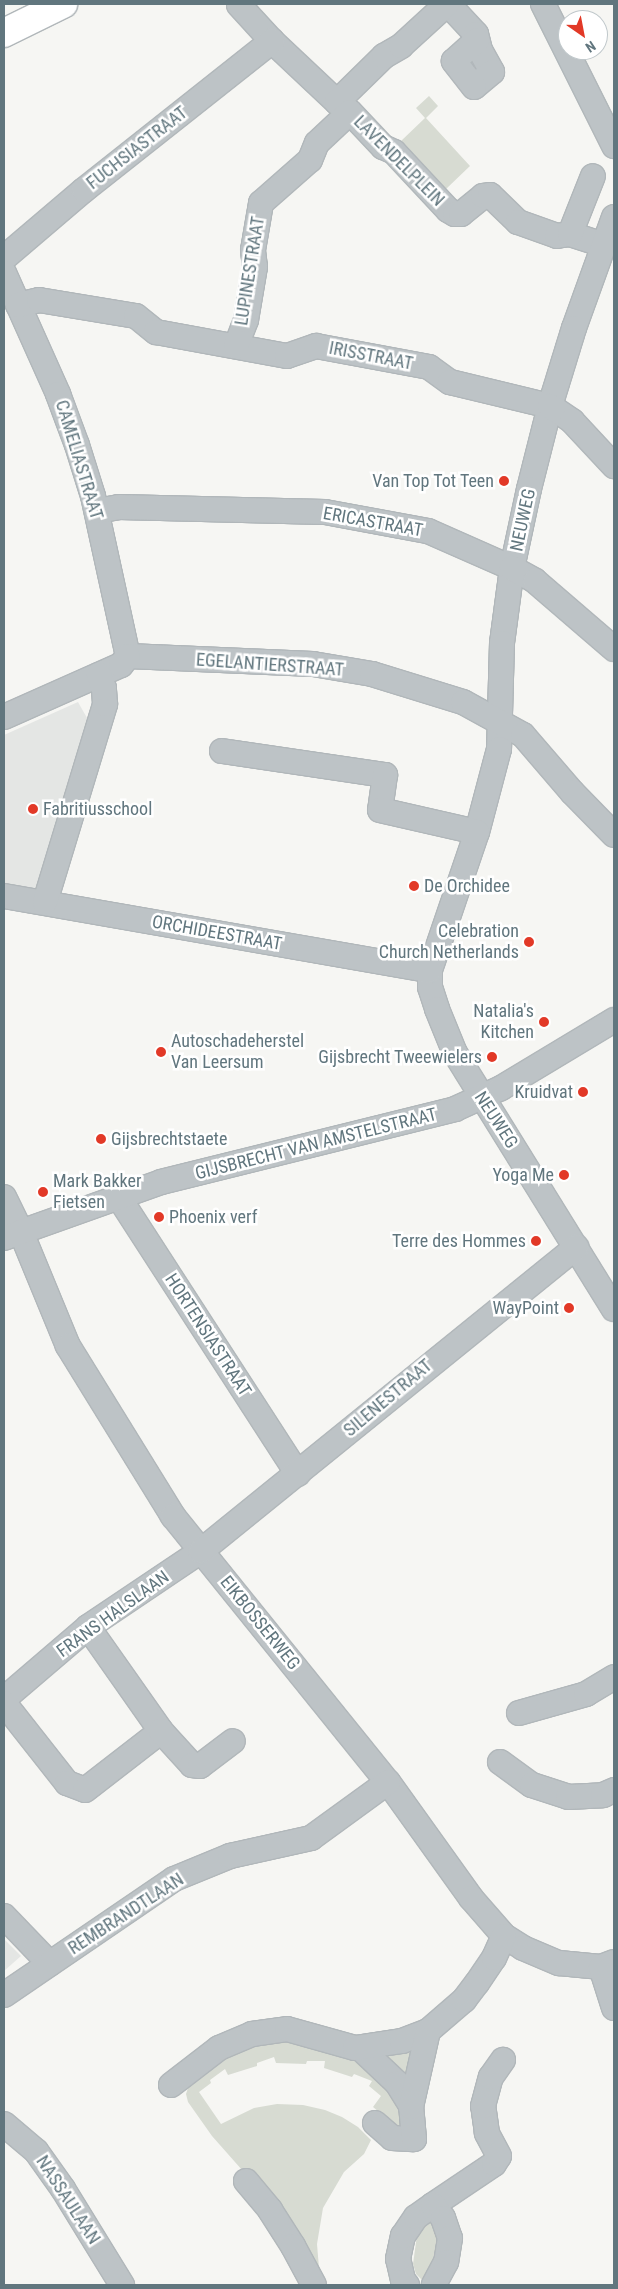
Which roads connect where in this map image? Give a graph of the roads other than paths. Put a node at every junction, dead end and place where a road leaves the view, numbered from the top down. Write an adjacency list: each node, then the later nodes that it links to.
1 (63, 4): 5 (main road)
2 (543, 4): 9 (street)
3 (239, 5): 6 (street)
4 (437, 7): 7 (street, LUPINESTRAAT); 8 (street, LUPINESTRAAT)
5 (4, 33)
6 (272, 41): 8 (street); 14 (street, FUCHSIASTRAAT)
7 (494, 74)
8 (343, 107): 12 (street, LAVENDELPLEIN); 17 (street, LUPINESTRAAT)
9 (614, 146)
10 (593, 176): 12 (street)
11 (614, 217): 13 (street, NEUWEG)
12 (570, 234): 13 (street)
13 (604, 245): 18 (street, NEUWEG)
14 (4, 258)
15 (4, 273): 16 (street, CAMELIASTRAAT)
16 (18, 305): 17 (street, IRISSTRAAT); 20 (street, CAMELIASTRAAT)
17 (236, 346): 18 (street, IRISSTRAAT)
18 (550, 406): 19 (street, IRISSTRAAT); 21 (street, NEUWEG)
19 (614, 466)
20 (97, 511): 21 (street, ERICASTRAAT); 23 (street, CAMELIASTRAAT)
21 (512, 568): 22 (street, ERICASTRAAT); 26 (street, NEUWEG)
22 (614, 649)
23 (128, 656): 24 (street); 26 (street, EGELANTIERSTRAAT)
24 (99, 675): 25 (street); 31 (street)
25 (4, 717)
26 (499, 722): 28 (street, NEUWEG); 29 (street, EGELANTIERSTRAAT)
27 (222, 751): 28 (street)
28 (477, 832): 32 (street, NEUWEG)
29 (614, 835)
30 (4, 896): 31 (street, ORCHIDEESTRAAT)
31 (45, 902): 32 (street, ORCHIDEESTRAAT)
32 (430, 970): 34 (street, NEUWEG)
33 (614, 1020): 34 (street, GIJSBRECHT VAN AMSTELSTRAAT)
34 (481, 1098): 35 (street, GIJSBRECHT VAN AMSTELSTRAAT); 38 (street, NEUWEG)
35 (118, 1196): 37 (street, GIJSBRECHT VAN AMSTELSTRAAT); 40 (street, HORTENSIASTRAAT)
36 (4, 1197): 37 (street, EIKBOSSERWEG)
37 (12, 1235): 41 (street, EIKBOSSERWEG)
38 (576, 1247): 39 (street, NEUWEG); 40 (street, SILENESTRAAT)
39 (614, 1309)
40 (298, 1474): 41 (street, SILENESTRAAT)
41 (201, 1551): 42 (street, FRANS HALSLAAN); 49 (street, EIKBOSSERWEG)
42 (88, 1627): 44 (street, FRANS HALSLAAN); 46 (street)
43 (614, 1677): 45 (street)
44 (5, 1694): 46 (street)
45 (519, 1713)
46 (161, 1731): 47 (street)
47 (233, 1741)
48 (500, 1762): 50 (street)
49 (388, 1782): 52 (street, EIKBOSSERWEG); 53 (street, REMBRANDTLAAN)
50 (614, 1790)
51 (4, 1916): 53 (street)
52 (504, 1936): 54 (street, EIKBOSSERWEG); 57 (street)
53 (50, 1964): 55 (street, REMBRANDTLAAN)
54 (607, 1964): 56 (street)
55 (4, 1995)
56 (614, 2008)
57 (428, 2032): 58 (street); 61 (street)
58 (360, 2048): 60 (street); 61 (street)
59 (503, 2060): 65 (street)
60 (171, 2085)
61 (411, 2106): 62 (street)
62 (375, 2123)
63 (4, 2124): 66 (street, NASSAULAAN)
64 (246, 2181): 67 (street)
65 (433, 2205): 68 (street); 69 (street)
66 (122, 2285)
67 (314, 2285)
68 (406, 2285)
69 (434, 2285)

